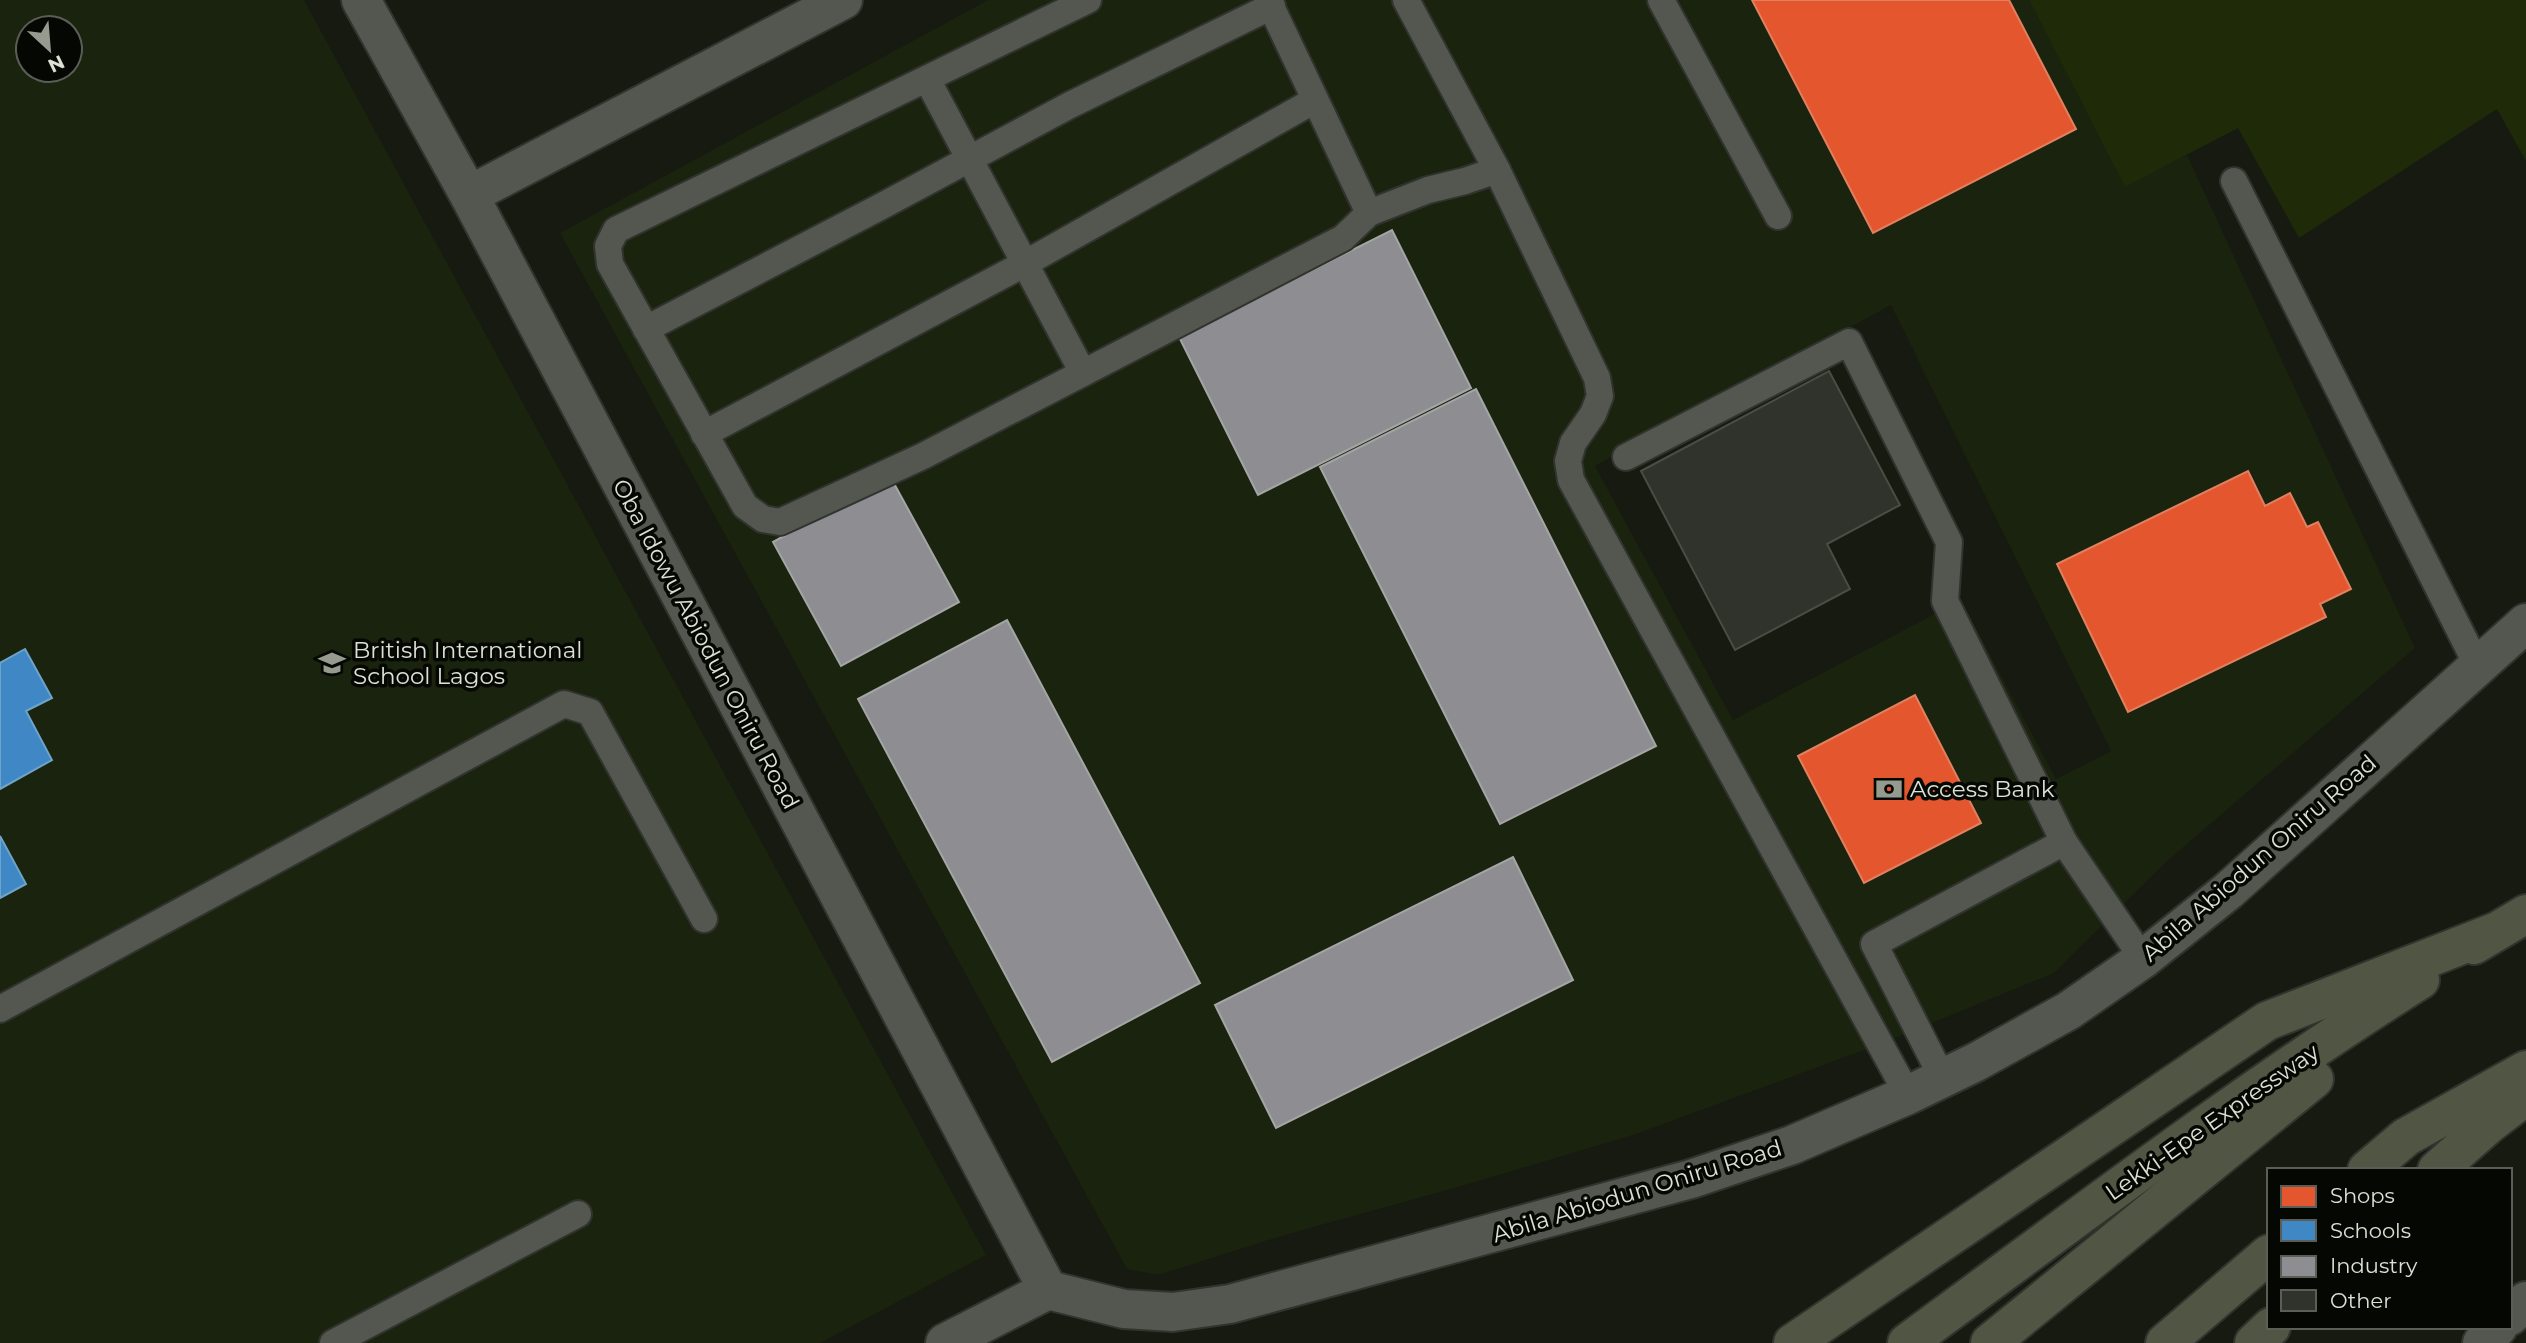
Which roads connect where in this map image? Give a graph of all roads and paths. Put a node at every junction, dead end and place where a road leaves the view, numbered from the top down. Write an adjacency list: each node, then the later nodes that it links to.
1 (361, 0): 12 (street, Oba Idowu Abiodun Oniru Road)
2 (843, 0): 12 (street)
3 (1088, 0): 7 (lane)
4 (1406, 0): 10 (lane)
5 (1661, 0): 14 (lane)
6 (1270, 3): 8 (lane); 9 (lane)
7 (927, 79): 9 (lane); 16 (lane)
8 (1315, 100): 13 (lane); 15 (lane)
9 (970, 158): 15 (lane); 16 (lane)
10 (1497, 170): 13 (lane); 29 (lane)
11 (2234, 181): 21 (lane)
12 (468, 195): 35 (street, Oba Idowu Abiodun Oniru Road)
13 (1369, 213): 17 (lane)
14 (1778, 216)
15 (1024, 264): 17 (lane); 18 (lane)
16 (646, 329): 18 (lane)
17 (1083, 373): 18 (lane)
18 (704, 434)
19 (1626, 457): 22 (lane)
20 (2526, 623): 21 (street, Abila Abiodun Oniru Road)
21 (2477, 665): 25 (street, Abila Abiodun Oniru Road)
22 (2064, 842): 25 (lane); 28 (lane)
23 (704, 919): 26 (lane)
24 (2510, 923): 43 (highway); 44 (highway, Lekki-Epe Expressway); 45 (highway)
25 (2143, 959): 28 (street, Abila Abiodun Oniru Road)
26 (0, 1009)
27 (2526, 1070): 31 (highway)
28 (1943, 1079): 29 (street, Abila Abiodun Oniru Road)
29 (1908, 1095): 35 (street, Abila Abiodun Oniru Road)
30 (2526, 1096): 32 (highway)
31 (2369, 1168)
32 (2439, 1168)
33 (578, 1214): 41 (lane)
34 (2267, 1256): 46 (highway)
35 (1048, 1290): 42 (street)
36 (2526, 1301): 37 (street)
37 (2512, 1314)
38 (2268, 1329): 47 (highway)
39 (2292, 1329): 48 (highway)
40 (2496, 1329): 49 (street)
41 (333, 1343)
42 (945, 1343)
43 (1793, 1343)
44 (1907, 1343)
45 (1990, 1343)
46 (2165, 1343)
47 (2254, 1343)
48 (2281, 1343)
49 (2482, 1343)

